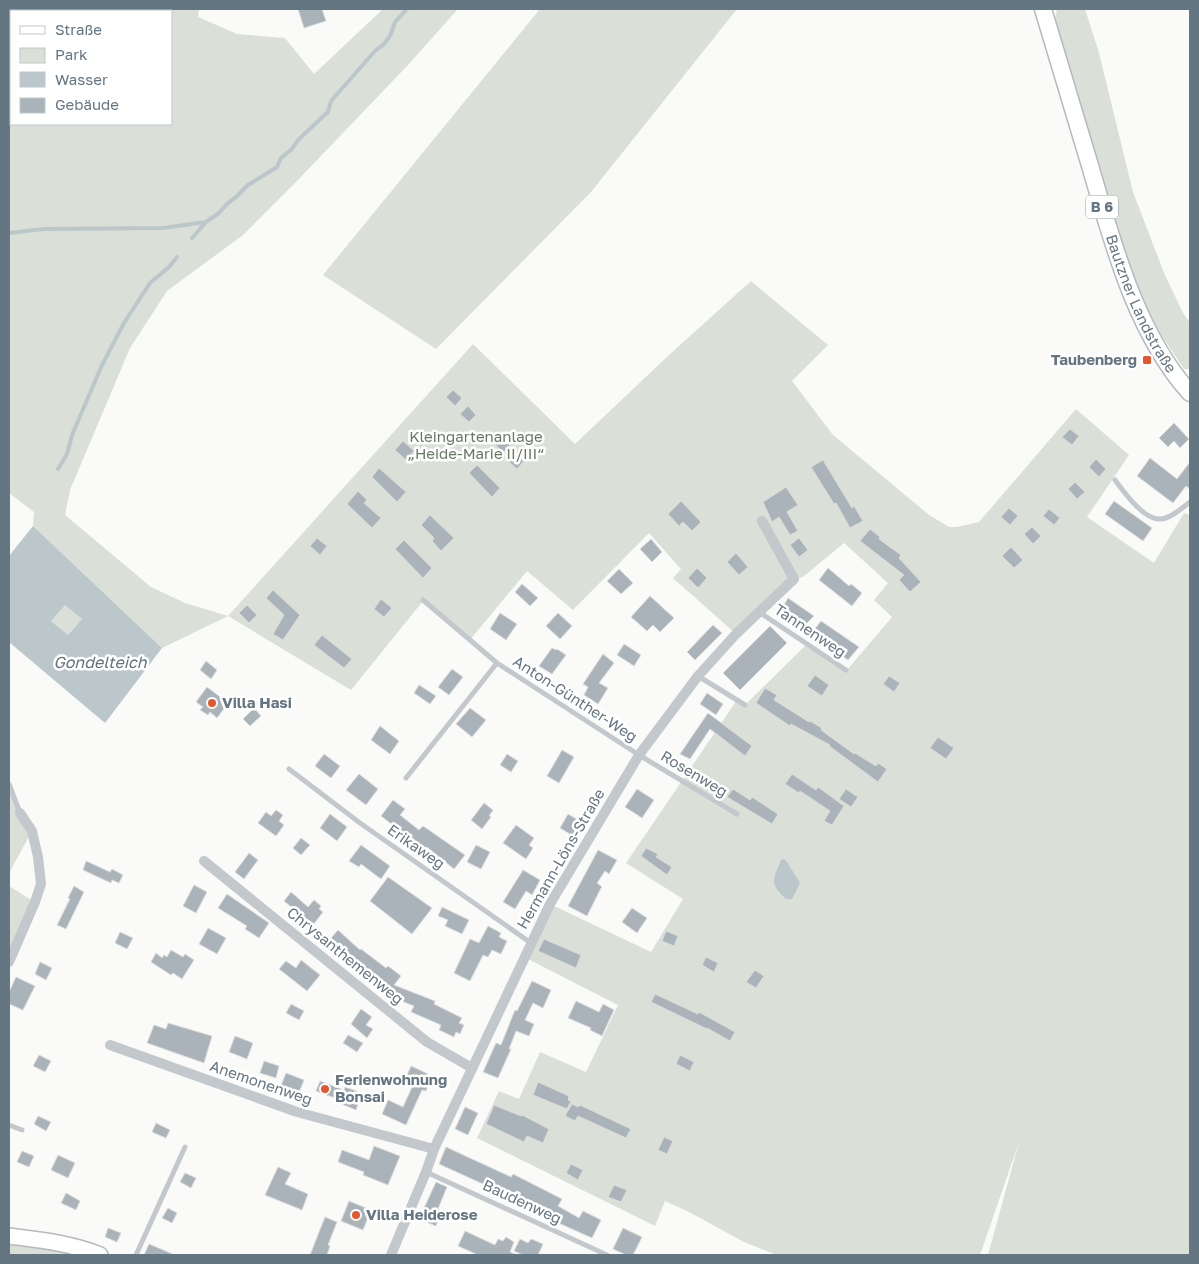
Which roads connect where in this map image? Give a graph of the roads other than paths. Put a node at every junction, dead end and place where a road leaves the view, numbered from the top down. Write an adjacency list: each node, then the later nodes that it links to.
1 (1043, 9): 2 (main road, Bautzner Landstraße / B 6)
2 (1190, 393)
3 (1115, 480): 4 (lane)
4 (1190, 502)
5 (762, 521): 7 (street, Hermann-Löns-Straße)
6 (423, 600): 8 (lane, Anton-Günther-Weg)
7 (759, 612): 9 (lane, Tannenweg); 10 (street, Hermann-Löns-Straße)
8 (497, 663): 12 (lane, Anton-Günther-Weg); 14 (lane, Anton-Günther-Weg)
9 (846, 670)
10 (698, 676): 11 (lane); 12 (street, Hermann-Löns-Straße)
11 (745, 705)
12 (639, 755): 17 (lane, Rosenweg); 19 (street, Hermann-Löns-Straße)
13 (289, 769): 19 (lane, Erikaweg)
14 (406, 778)
15 (9, 784): 16 (lane)
16 (20, 814): 20 (street)
17 (737, 814)
18 (204, 861): 22 (street, Chrysanthemenweg)
19 (531, 943): 22 (street, Hermann-Löns-Straße)
20 (9, 962)
21 (110, 1045): 26 (street, Anemonenweg)
22 (472, 1068): 26 (street, Hermann-Löns-Straße)
23 (9, 1124): 24 (lane)
24 (22, 1130)
25 (185, 1147): 30 (lane)
26 (434, 1149): 27 (street, Hermann-Löns-Straße)
27 (426, 1172): 31 (street, Hermann-Löns-Straße); 32 (lane, Baudenweg)
28 (9, 1236): 29 (main road)
29 (100, 1255)
30 (136, 1255)
31 (390, 1255)
32 (606, 1255)

